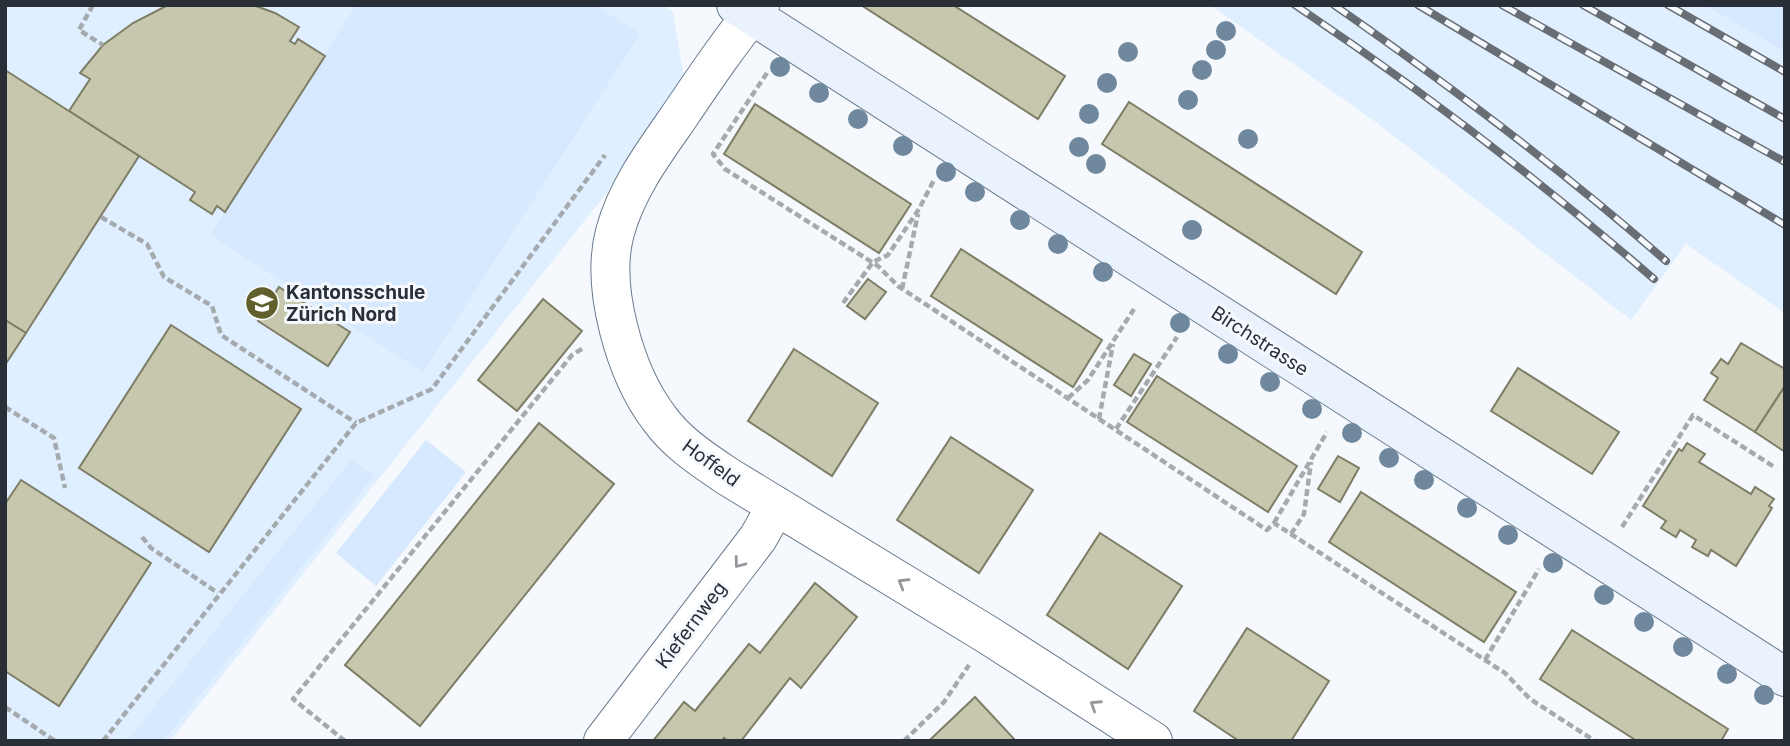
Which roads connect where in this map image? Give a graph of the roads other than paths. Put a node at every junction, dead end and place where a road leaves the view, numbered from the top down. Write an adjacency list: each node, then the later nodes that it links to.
1 (749, 9): 2 (street, Hoffeld); 3 (main road, Birchstrasse)
2 (776, 506): 4 (street, Kiefernweg, one-way to 4); 5 (street, Hoffeld, one-way to 2)
3 (1785, 677)
4 (603, 741)
5 (1153, 741)

